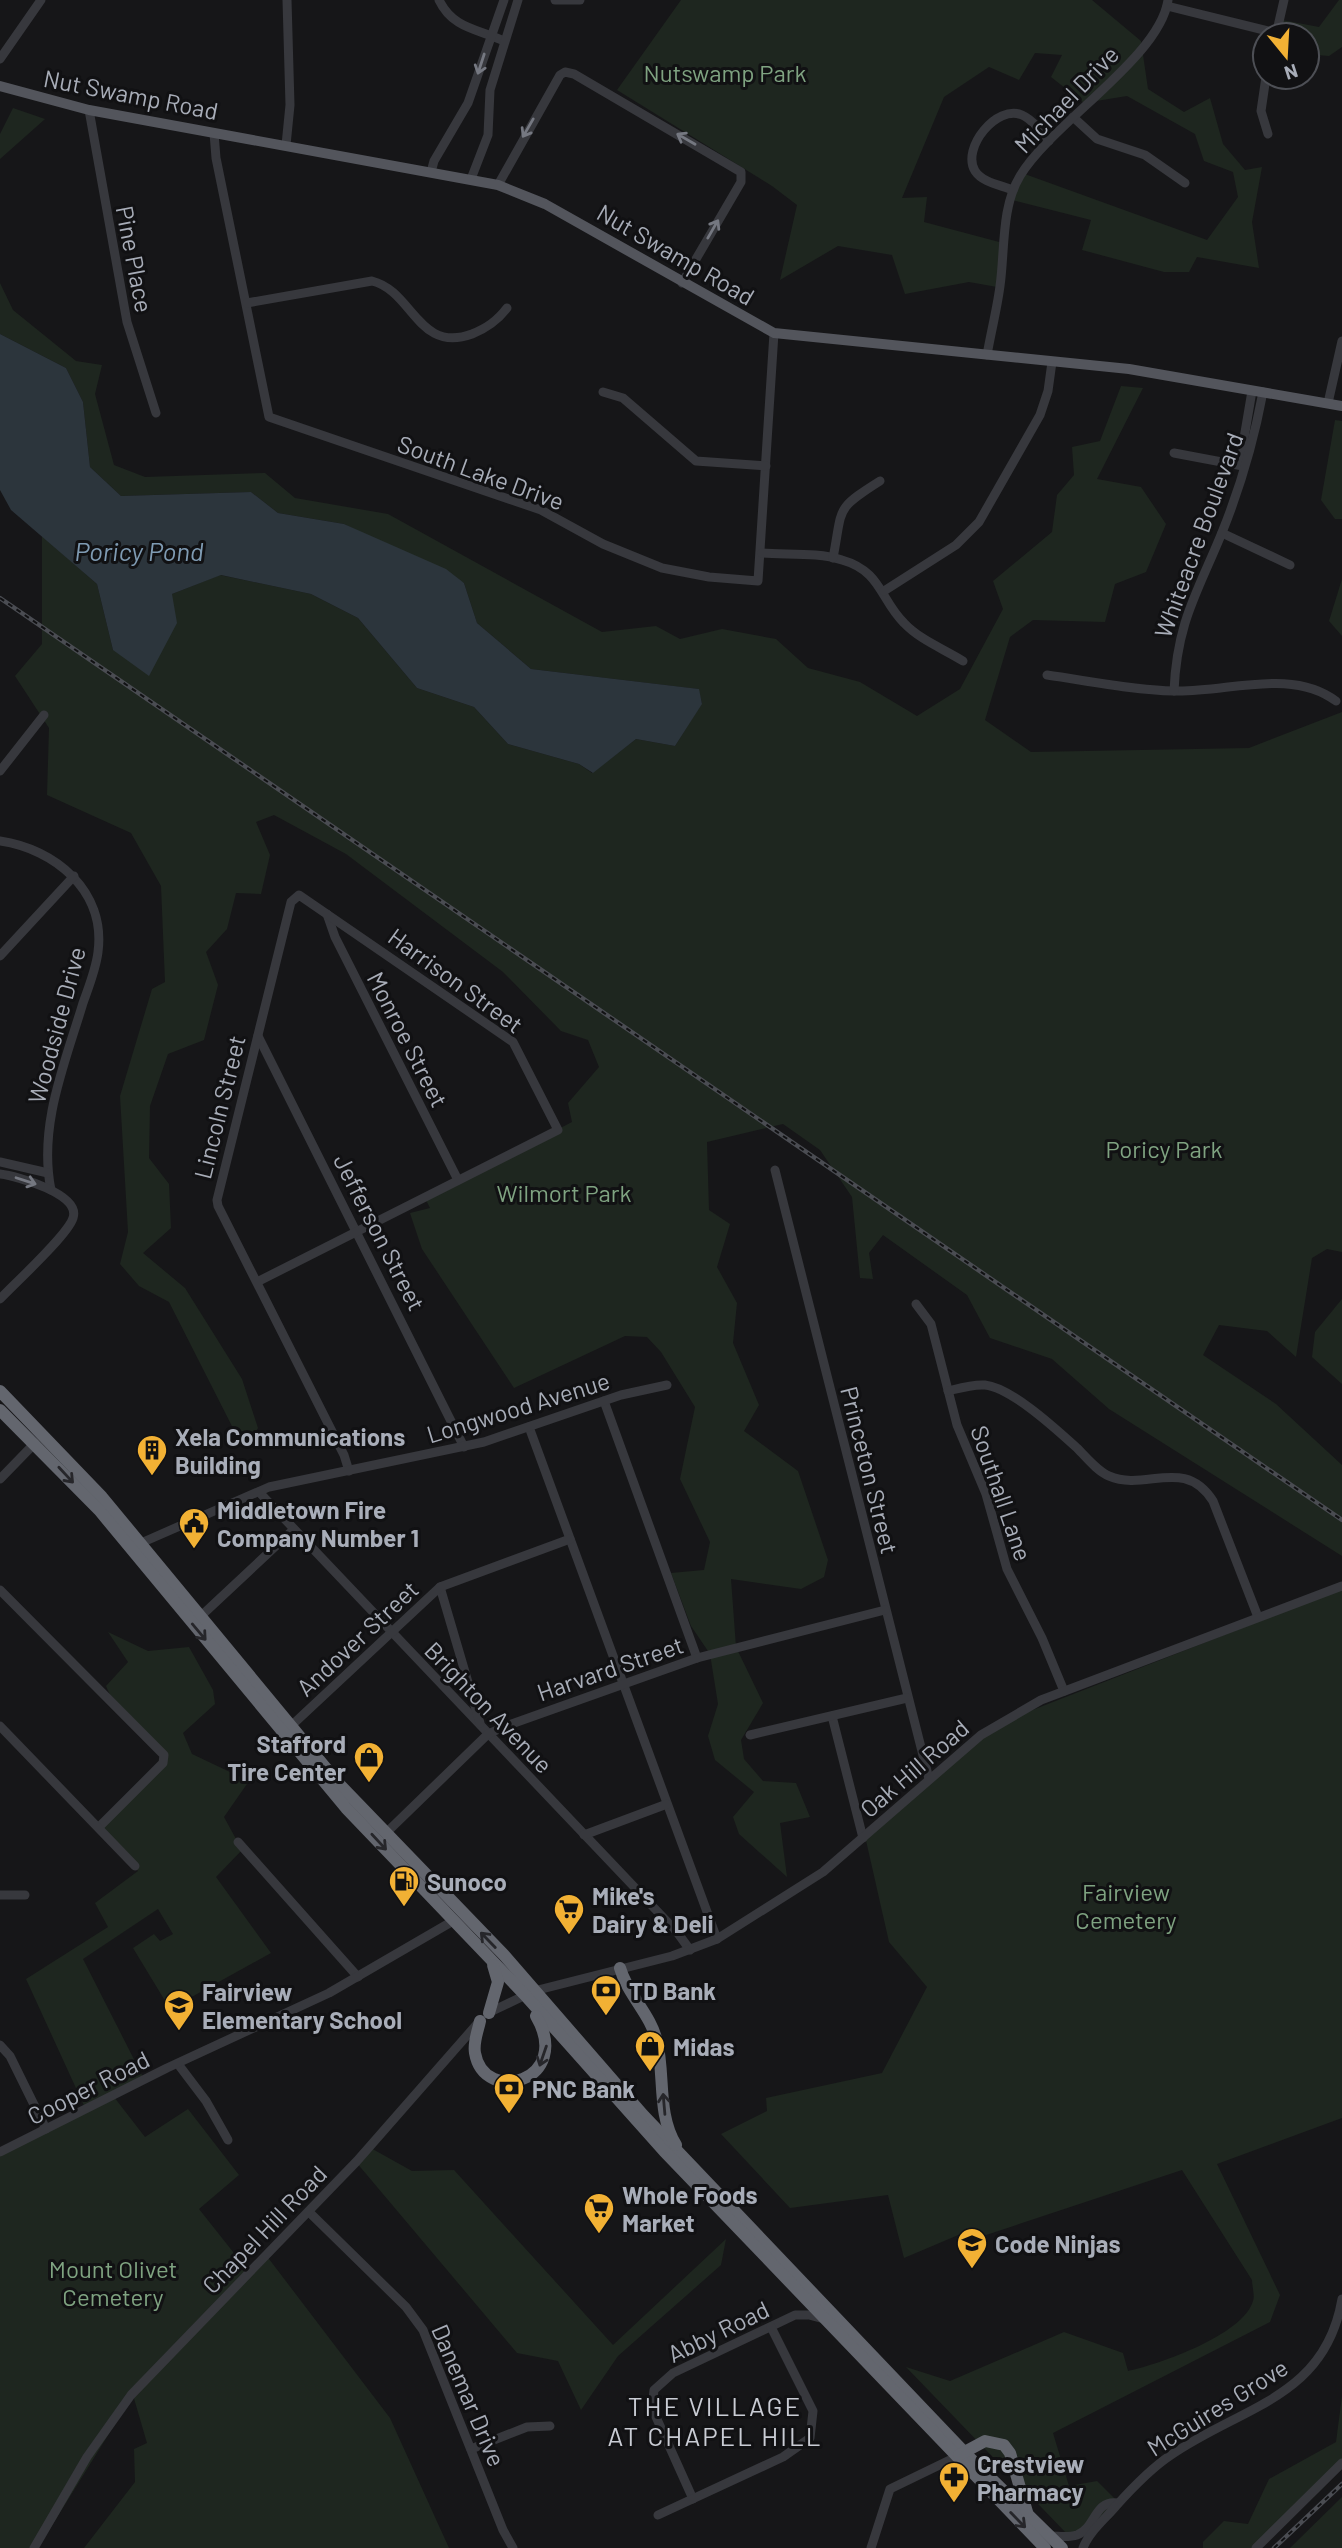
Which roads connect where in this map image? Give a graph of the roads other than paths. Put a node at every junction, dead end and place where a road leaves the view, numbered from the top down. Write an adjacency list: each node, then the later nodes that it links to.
1 (41, 0): 14 (street)
2 (288, 0): 24 (street)
3 (439, 0): 12 (street)
4 (504, 0): 12 (street)
5 (518, 0): 13 (street)
6 (555, 0): 7 (street)
7 (580, 0)
8 (1284, 0): 10 (street)
9 (1167, 3): 11 (street); 20 (street, Michael Drive)
10 (1279, 21)
11 (1251, 27)
12 (491, 36): 13 (street); 16 (street, one-way to 16)
13 (504, 41): 17 (street)
14 (0, 59)
15 (0, 86): 19 (main road, Nut Swamp Road)
16 (474, 86): 17 (street); 25 (street)
17 (490, 90): 26 (street)
18 (1264, 91): 22 (street)
19 (89, 110): 21 (main road, Nut Swamp Road); 41 (street, Pine Place)
20 (1073, 117): 23 (street, Michael Drive); 27 (street)
21 (214, 133): 24 (main road, Nut Swamp Road); 31 (street, South Lake Drive)
22 (1268, 134)
23 (1049, 141): 29 (street, Michael Drive); 29 (street)
24 (286, 145): 25 (main road, Nut Swamp Road)
25 (431, 172): 26 (main road, Nut Swamp Road)
26 (471, 179): 28 (main road, Nut Swamp Road)
27 (1185, 183)
28 (498, 185): 30 (main road, Nut Swamp Road); 30 (street, one-way to 28)
29 (1013, 190): 35 (street, Michael Drive)
30 (682, 283): 33 (main road, Nut Swamp Road)
31 (247, 303): 32 (street); 47 (street, South Lake Drive)
32 (507, 308)
33 (774, 333): 35 (main road, Nut Swamp Road); 43 (street, South Lake Drive)
34 (1342, 341): 39 (street)
35 (987, 355): 36 (main road, Nut Swamp Road)
36 (1052, 362): 37 (main road, Nut Swamp Road); 50 (street)
37 (1258, 391): 39 (main road, Nut Swamp Road); 44 (street, Whiteacre Boulevard)
38 (603, 392): 43 (street)
39 (1328, 403): 40 (main road, Nut Swamp Road)
40 (1342, 406)
41 (156, 414)
42 (1174, 453): 44 (street)
43 (766, 466): 47 (street, South Lake Drive)
44 (1243, 466): 46 (street, Whiteacre Boulevard)
45 (880, 481): 48 (street)
46 (1222, 533): 49 (street); 53 (street, Whiteacre Boulevard)
47 (762, 553): 48 (street)
48 (833, 558): 50 (street)
49 (1290, 565)
50 (884, 591): 51 (street)
51 (963, 661)
52 (1047, 675): 53 (street)
53 (1174, 691): 54 (street)
54 (1336, 701)
55 (44, 715): 56 (street)
56 (0, 771)
57 (0, 841): 58 (street, Woodside Drive)
58 (74, 876): 61 (street); 65 (street, Woodside Drive)
59 (295, 895): 60 (street, Harrison Street); 62 (street, Lincoln Street)
60 (327, 914): 67 (street, Monroe Street); 67 (street, Harrison Street)
61 (0, 956)
62 (258, 1036): 69 (street, Jefferson Street); 70 (street, Lincoln Street)
63 (0, 1162): 65 (street)
64 (775, 1170): 90 (street, Princeton Street)
65 (48, 1173): 68 (street, Woodside Drive)
66 (0, 1174): 68 (street, one-way to 68)
67 (458, 1180): 69 (street)
68 (51, 1190): 71 (street)
69 (358, 1231): 70 (street); 80 (street, Jefferson Street)
70 (257, 1282): 81 (street, Lincoln Street)
71 (0, 1299)
72 (916, 1304): 75 (street, Southall Lane)
73 (667, 1385): 76 (street, Longwood Avenue)
74 (0, 1391): 86 (highway)
75 (948, 1391): 92 (street); 96 (street, Southall Lane)
76 (604, 1401): 78 (street, Longwood Avenue); 94 (street)
77 (0, 1410): 79 (highway)
78 (529, 1427): 80 (street, Longwood Avenue); 85 (street)
79 (35, 1443): 82 (street); 114 (highway, one-way to 114)
80 (464, 1447): 81 (street, Longwood Avenue)
81 (349, 1471): 83 (street, Longwood Avenue)
82 (0, 1479)
83 (260, 1492): 84 (street, Brighton Avenue); 86 (street, Longwood Avenue)
84 (293, 1530): 91 (street); 93 (street, Brighton Avenue)
85 (570, 1539): 88 (street, Andover Street); 95 (street)
86 (141, 1543): 91 (highway)
87 (1342, 1586): 92 (street, Oak Hill Road)
88 (440, 1587): 93 (street, Andover Street); 99 (street)
89 (0, 1590): 106 (street)
90 (885, 1611): 94 (street, Harvard Street); 97 (street, Princeton Street)
91 (201, 1616): 101 (highway)
92 (1258, 1616): 96 (street, Oak Hill Road)
93 (390, 1632): 99 (street, Brighton Avenue); 101 (street, Andover Street)
94 (697, 1658): 95 (street, Harvard Street)
95 (623, 1683): 102 (street, Harvard Street); 105 (street)
96 (1063, 1691): 104 (street, Oak Hill Road)
97 (907, 1698): 98 (street); 104 (street, Princeton Street)
98 (832, 1716): 103 (street); 109 (street)
99 (481, 1725): 102 (street, Brighton Avenue)
100 (0, 1726): 106 (street)
101 (291, 1726): 107 (highway)
102 (488, 1734): 107 (street, Harvard Street); 108 (street, Brighton Avenue)
103 (750, 1735)
104 (929, 1779): 109 (street, Oak Hill Road)
105 (667, 1804): 108 (street); 115 (street)
106 (100, 1826): 111 (street)
107 (386, 1833): 120 (highway, one-way to 107)
108 (584, 1835): 116 (street, Brighton Avenue)
109 (863, 1838): 115 (street, Oak Hill Road)
110 (237, 1842): 119 (street)
111 (135, 1866)
112 (0, 1895): 113 (street)
113 (25, 1895)
114 (453, 1921): 117 (highway); 119 (street, Cooper Road)
115 (717, 1939): 116 (street, Oak Hill Road)
116 (690, 1950): 118 (street, Oak Hill Road)
117 (492, 1961): 120 (highway); 121 (highway)
118 (620, 1968): 120 (street, Oak Hill Road); 127 (highway, one-way to 118)
119 (358, 1977): 123 (street, Cooper Road)
120 (529, 1992): 121 (street, Chapel Hill Road); 121 (highway, one-way to 121); 127 (highway); 129 (highway)
121 (484, 2017): 128 (street, Chapel Hill Road)
122 (0, 2045): 124 (street)
123 (178, 2064): 124 (street, Cooper Road); 125 (street)
124 (46, 2129): 126 (street, Cooper Road)
125 (228, 2140)
126 (0, 2152)
127 (690, 2165): 136 (highway)
128 (309, 2212): 135 (street, Danemar Drive); 143 (street, Chapel Hill Road)
129 (796, 2289): 131 (street, Abby Road); 132 (highway)
130 (1342, 2299): 139 (street, McGuires Grove)
131 (795, 2315): 132 (street, Abby Road); 133 (street, Abby Road)
132 (825, 2320): 136 (highway)
133 (771, 2327): 138 (street, Abby Road); 138 (street)
134 (550, 2426): 135 (street)
135 (471, 2449): 144 (street, Danemar Drive)
136 (960, 2454): 140 (highway); 140 (highway); 142 (highway, one-way to 142); 145 (street)
137 (1342, 2463): 148 (street)
138 (693, 2500): 141 (street)
139 (1118, 2503): 142 (street, McGuires Grove); 147 (street, McGuires Grove)
140 (1027, 2512): 142 (highway)
141 (659, 2515)
142 (1047, 2542): 146 (highway)
143 (34, 2548)
144 (513, 2548)
145 (871, 2548)
146 (1062, 2548)
147 (1083, 2548)
148 (1256, 2548)

